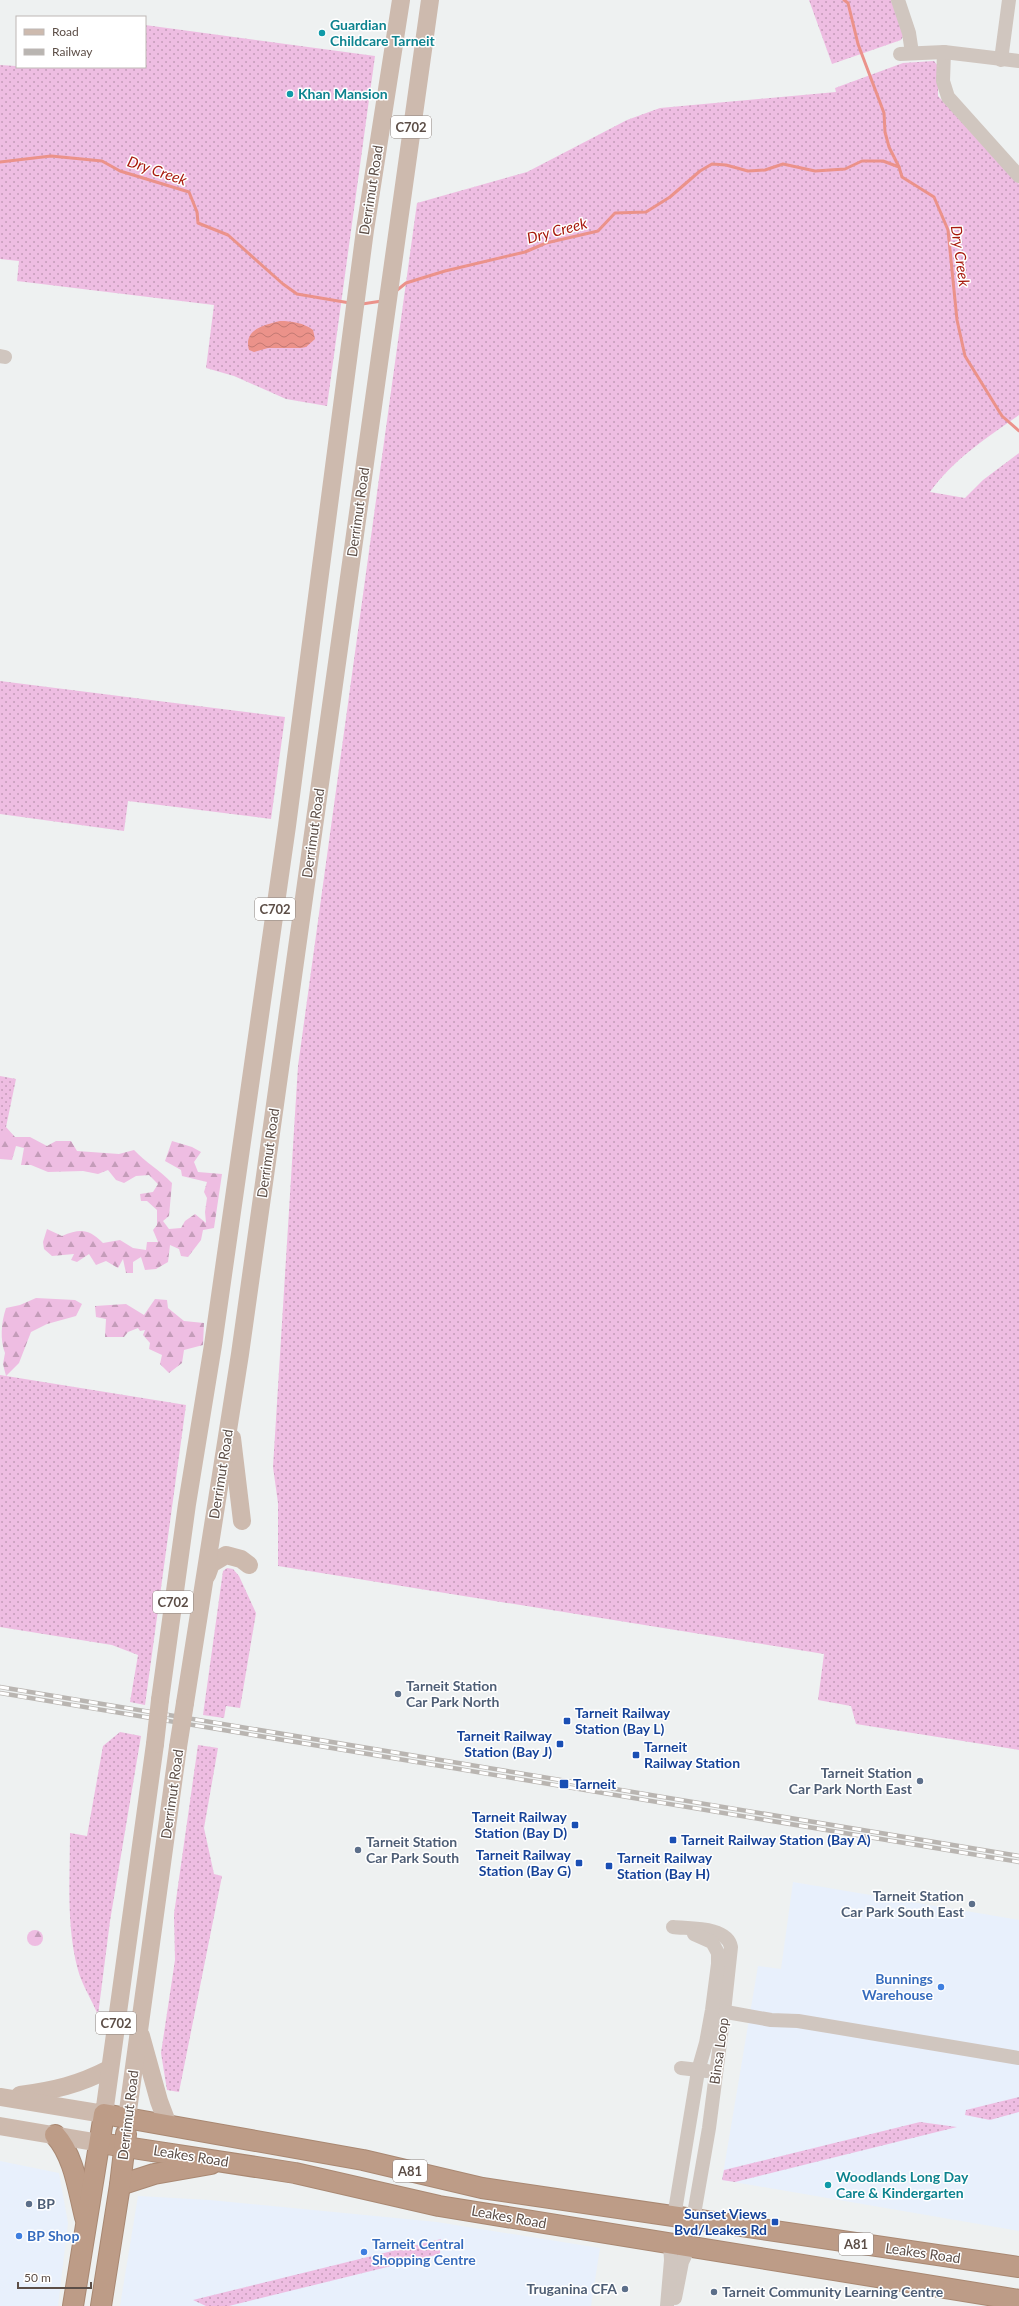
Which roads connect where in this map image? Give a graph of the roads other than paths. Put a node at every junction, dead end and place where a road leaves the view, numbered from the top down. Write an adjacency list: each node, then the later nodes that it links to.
1 (401, 0): 10 (main road, Derrimut Road / C702)
2 (430, 0): 9 (main road, Derrimut Road / C702)
3 (898, 0): 5 (street)
4 (1009, 0): 6 (street)
5 (944, 52): 6 (street); 8 (street)
6 (1001, 60): 7 (street)
7 (1019, 62)
8 (1019, 176)
9 (229, 1421): 11 (main road, Derrimut Road / C702); 12 (main road)
10 (187, 1504): 11 (main road); 20 (main road, Derrimut Road / C702, bridge)
11 (214, 1512): 14 (main road, Derrimut Road / C702)
12 (242, 1521)
13 (249, 1565): 14 (main road)
14 (205, 1581): 17 (main road, Derrimut Road / C702, bridge)
15 (673, 1927): 16 (street, Binsa Loop)
16 (718, 2011): 18 (street); 21 (street); 22 (street, Binsa Loop)
17 (139, 2030): 25 (main road, Derrimut Road / C702); 26 (main road)
18 (1019, 2058)
19 (681, 2068): 21 (street)
20 (109, 2069): 23 (main road); 24 (main road, Derrimut Road / C702)
21 (698, 2071): 22 (street); 33 (street)
22 (716, 2071): 34 (street, Binsa Loop)
23 (0, 2097): 24 (main road, Leakes Road)
24 (104, 2114): 25 (highway, Leakes Road / A81); 29 (highway, Derrimut Road / C702)
25 (127, 2118): 26 (highway, Leakes Road / A81); 30 (highway, Derrimut Road / C702)
26 (168, 2125): 33 (highway, Leakes Road / A81)
27 (0, 2126): 28 (main road, Leakes Road)
28 (55, 2135): 29 (main road, Leakes Road); 35 (highway)
29 (100, 2143): 30 (highway, Leakes Road / A81); 35 (highway, Derrimut Road / C702)
30 (124, 2146): 31 (highway, Leakes Road / A81); 32 (highway, Derrimut Road / C702)
31 (227, 2161): 32 (highway); 36 (highway, Leakes Road / A81)
32 (120, 2185): 41 (highway, Derrimut Road / C702)
33 (674, 2217): 34 (highway, Leakes Road / A81); 36 (highway)
34 (693, 2220): 37 (highway); 38 (highway, Leakes Road / A81)
35 (87, 2225): 40 (highway, Derrimut Road / C702)
36 (670, 2244): 37 (highway, Leakes Road / A81); 42 (street)
37 (689, 2247): 39 (highway, Leakes Road / A81); 43 (street)
38 (1019, 2267)
39 (1019, 2300)
40 (74, 2306)
41 (101, 2306)
42 (668, 2306)
43 (672, 2306)

